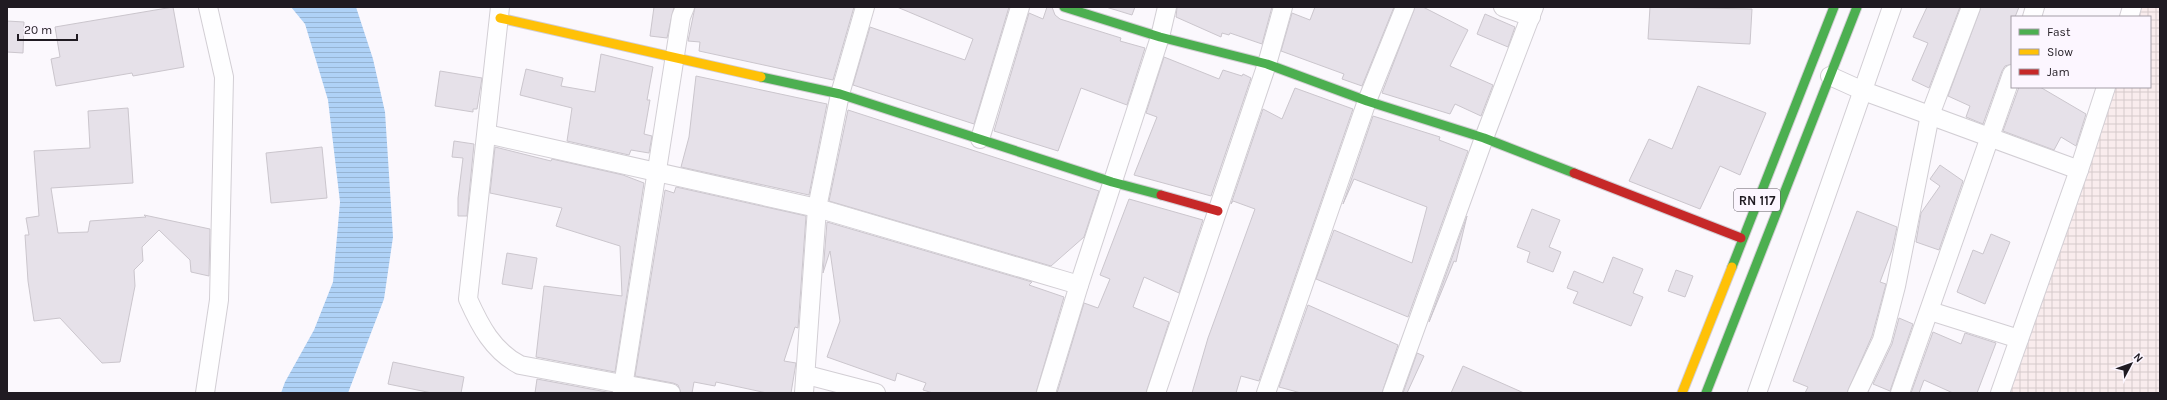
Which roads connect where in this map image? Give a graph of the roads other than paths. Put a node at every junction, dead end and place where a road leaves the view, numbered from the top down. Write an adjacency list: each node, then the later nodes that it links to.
1 (208, 7): 41 (street)
2 (685, 7): 17 (street)
3 (865, 7): 23 (street)
4 (1020, 7): 29 (street)
5 (1064, 7): 16 (street)
6 (1167, 7): 16 (street)
7 (1283, 7): 18 (street)
8 (1405, 7): 24 (street)
9 (1503, 7): 14 (street)
10 (1834, 7): 35 (street, RN 117)
11 (1857, 7): 19 (street, RN 117)
12 (1892, 7): 22 (street)
13 (1971, 7): 25 (street)
14 (1532, 12): 28 (street)
15 (500, 13): 17 (street); 26 (street)
16 (1160, 37): 18 (street); 32 (street)
17 (675, 59): 23 (street); 31 (street)
18 (1267, 64): 24 (street); 34 (street)
19 (1830, 76): 22 (street); 50 (street, RN 117)
20 (2011, 77): 27 (street)
21 (2106, 88): 30 (street)
22 (1861, 90): 25 (street); 51 (street)
23 (840, 94): 29 (street); 33 (street)
24 (1367, 101): 28 (street); 47 (street)
25 (1930, 115): 27 (street); 52 (street)
26 (487, 134): 31 (street); 40 (street)
27 (1990, 137): 30 (street); 37 (street)
28 (1484, 138): 35 (street); 48 (street)
29 (980, 139): 32 (street)
30 (2080, 170): 38 (street)
31 (657, 172): 33 (street); 40 (street)
32 (1112, 182): 34 (street); 36 (street)
33 (817, 208): 36 (street); 39 (street)
34 (1218, 211): 46 (street)
35 (1742, 238): 49 (street, RN 117)
36 (1079, 285): 45 (street)
37 (1930, 311): 38 (street); 53 (street)
38 (2019, 339): 54 (street)
39 (807, 375): 43 (street); 44 (street)
40 (623, 389): 42 (street)
41 (205, 393)
42 (671, 393)
43 (804, 393)
44 (876, 393)
45 (1046, 393)
46 (1156, 393)
47 (1266, 393)
48 (1392, 393)
49 (1682, 393)
50 (1706, 393)
51 (1757, 393)
52 (1857, 393)
53 (1900, 393)
54 (2000, 393)

